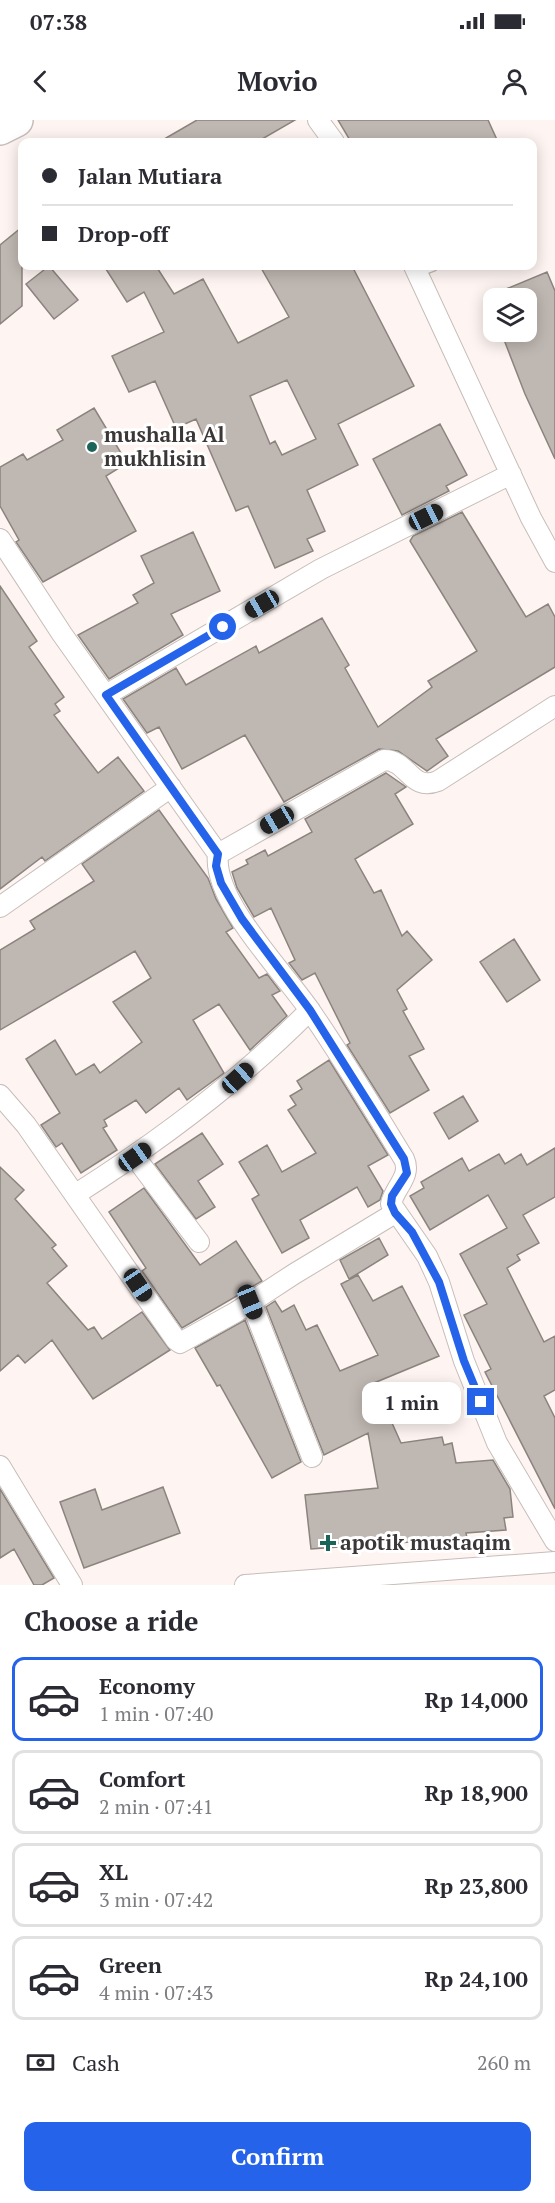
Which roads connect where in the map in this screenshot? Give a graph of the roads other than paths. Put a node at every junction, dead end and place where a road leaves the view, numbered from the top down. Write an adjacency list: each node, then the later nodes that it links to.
1 (16, 120): 3 (highway)
2 (318, 120): 4 (street)
3 (0, 128)
4 (331, 138)
5 (423, 270): 6 (street)
6 (511, 474): 8 (street); 9 (street)
7 (0, 539): 9 (street)
8 (555, 562)
9 (106, 695): 11 (street)
10 (555, 706): 12 (street)
11 (171, 787): 12 (street); 13 (street)
12 (218, 854): 14 (street)
13 (0, 907)
14 (310, 1010): 16 (street); 18 (street)
15 (0, 1095): 17 (street)
16 (135, 1157): 17 (street); 19 (street)
17 (76, 1194): 20 (street)
18 (395, 1213): 20 (street); 23 (street)
19 (199, 1242)
20 (250, 1302): 21 (street)
21 (312, 1457)
22 (0, 1466): 25 (street)
23 (555, 1541)
24 (555, 1562): 26 (street)
25 (72, 1585)
26 (244, 1585)

